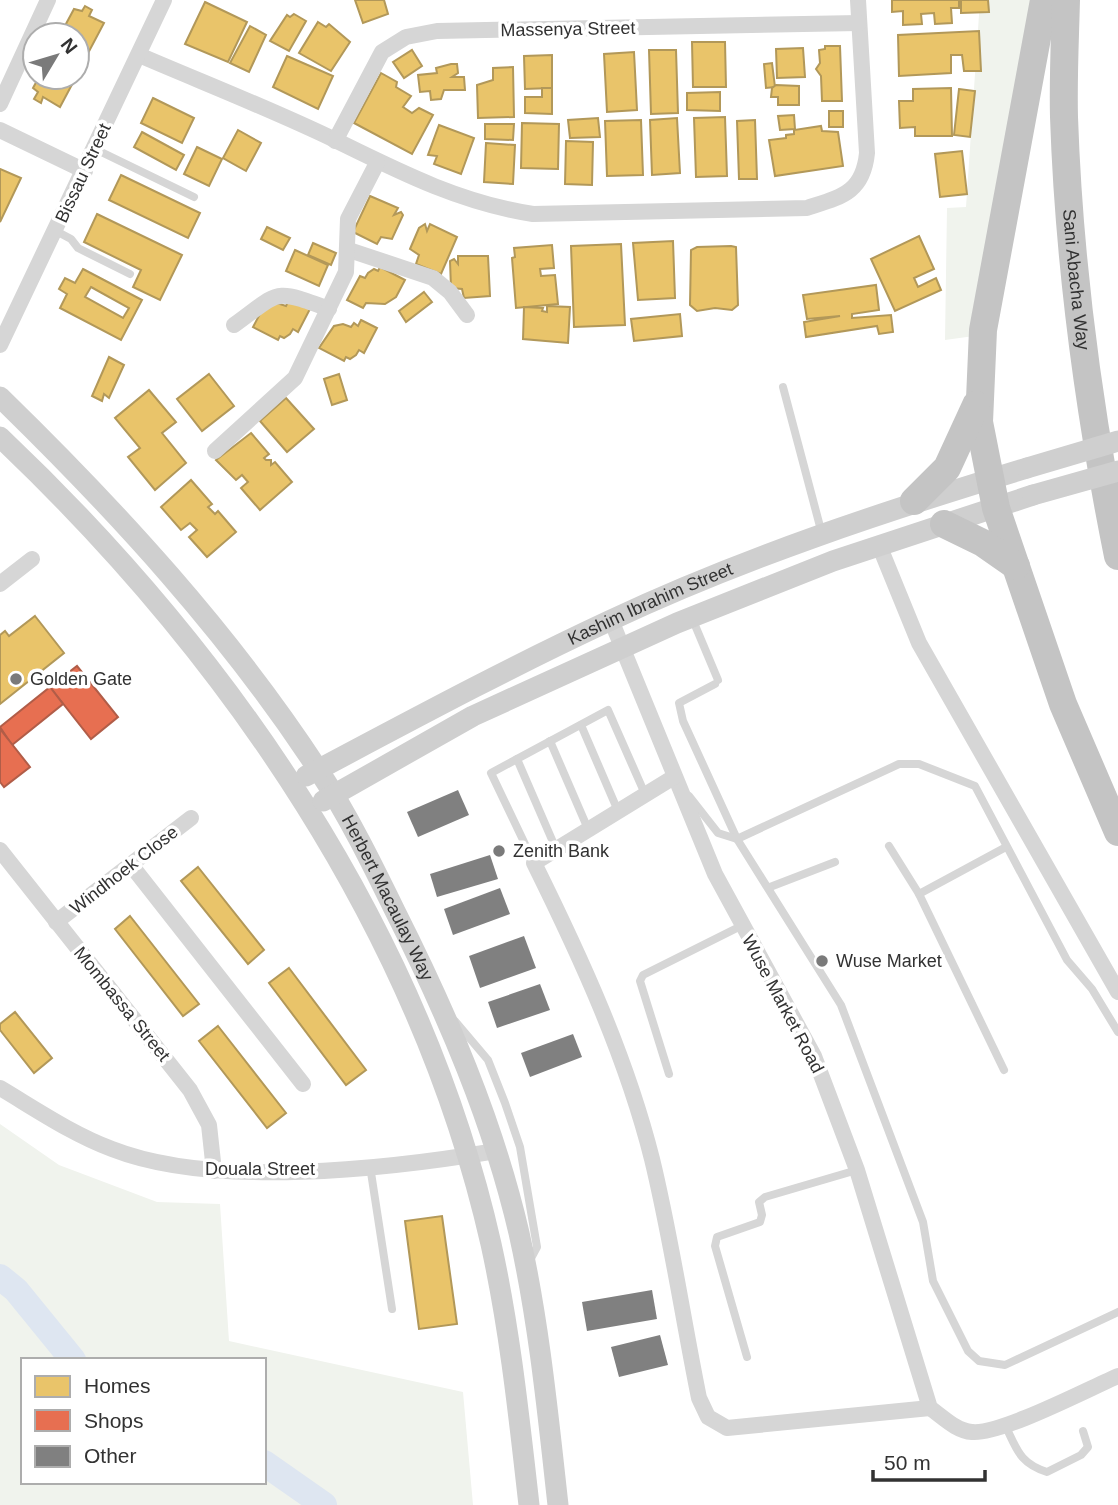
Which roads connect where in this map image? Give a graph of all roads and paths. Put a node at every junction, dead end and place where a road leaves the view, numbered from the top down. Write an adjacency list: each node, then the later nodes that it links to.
1 (48, 0): 8 (street)
2 (164, 0): 7 (street, Bissau Street)
3 (858, 0): 6 (street)
4 (1044, 0): 24 (highway)
5 (1066, 0): 35 (highway, Sani Abacha Way)
6 (859, 23): 10 (street, Massenya Street); 12 (street)
7 (139, 55): 10 (street); 11 (street, Bissau Street)
8 (0, 104)
9 (0, 130): 13 (street)
10 (335, 141): 12 (street)
11 (95, 149): 13 (street, Bissau Street); 14 (lane)
12 (377, 163): 16 (street)
13 (85, 171): 15 (street, Bissau Street)
14 (194, 198)
15 (56, 231): 17 (lane); 21 (street, Bissau Street)
16 (349, 250): 18 (street); 19 (street)
17 (130, 274)
18 (328, 309): 20 (street); 27 (street)
19 (467, 315)
20 (233, 325)
21 (0, 345)
22 (783, 387): 33 (lane)
23 (0, 397): 45 (main road, Herbert Macaulay Way)
24 (979, 400): 29 (highway); 30 (highway)
25 (0, 437): 47 (main road, Herbert Macaulay Way)
26 (1118, 441): 29 (main road, Kashim Ibrahim Street, bridge)
27 (215, 451)
28 (1118, 471): 31 (main road, Kashim Ibrahim Street, bridge)
29 (988, 480): 30 (main road, Kashim Ibrahim Street); 31 (highway)
30 (914, 501): 33 (main road, Kashim Ibrahim Street)
31 (996, 508): 32 (main road, Kashim Ibrahim Street); 37 (highway)
32 (944, 524): 34 (main road, Kashim Ibrahim Street); 37 (highway)
33 (822, 534): 40 (main road, Kashim Ibrahim Street)
34 (879, 545): 39 (main road, Kashim Ibrahim Street); 67 (street)
35 (1118, 556)
36 (32, 559): 38 (street)
37 (1016, 566): 54 (highway)
38 (0, 584)
39 (692, 617): 41 (main road, Kashim Ibrahim Street); 55 (lane)
40 (611, 620): 41 (street, Wuse Market Road); 45 (main road, Kashim Ibrahim Street)
41 (621, 648): 46 (street, Wuse Market Road); 49 (main road, Kashim Ibrahim Street)
42 (581, 725): 43 (lane); 48 (lane); 51 (lane)
43 (550, 741): 44 (lane); 53 (lane)
44 (517, 759): 58 (lane); 61 (lane)
45 (318, 769): 47 (main road, Kashim Ibrahim Street); 49 (main road, Herbert Macaulay Way)
46 (674, 777): 48 (street); 55 (lane); 66 (street, Wuse Market Road)
47 (293, 783): 50 (main road, Herbert Macaulay Way)
48 (645, 794): 51 (street)
49 (334, 795): 50 (main road, Kashim Ibrahim Street); 68 (main road, Herbert Macaulay Way)
50 (309, 809): 75 (main road, Herbert Macaulay Way)
51 (618, 811): 53 (street)
52 (191, 818): 62 (street, Windhoek Close)
53 (588, 830): 58 (street)
54 (1118, 832)
55 (737, 839): 57 (lane); 63 (lane)
56 (889, 846): 64 (lane)
57 (1006, 847): 64 (lane); 69 (lane)
58 (556, 849): 61 (street)
59 (0, 850): 65 (street, Mombassa Street)
60 (835, 862): 63 (lane)
61 (534, 863): 84 (street)
62 (131, 865): 65 (street, Windhoek Close); 72 (street)
63 (769, 887): 81 (lane)
64 (919, 894): 70 (lane)
65 (56, 922): 78 (street, Mombassa Street)
66 (741, 926): 71 (lane); 77 (street, Wuse Market Road)
67 (1118, 992)
68 (440, 1005): 74 (main road, Herbert Macaulay Way); 79 (lane)
69 (1118, 1032)
70 (1004, 1070)
71 (669, 1074)
72 (303, 1084)
73 (0, 1088): 78 (street, Douala Street)
74 (496, 1151): 75 (street, Douala Street); 79 (main road, Herbert Macaulay Way)
75 (467, 1156): 76 (street, Douala Street); 87 (main road, Herbert Macaulay Way)
76 (370, 1166): 78 (street, Douala Street); 80 (lane)
77 (857, 1170): 82 (lane); 84 (street, Wuse Market Road)
78 (214, 1171)
79 (526, 1269): 88 (main road, Herbert Macaulay Way)
80 (392, 1309)
81 (1118, 1312)
82 (747, 1357)
83 (1118, 1376): 85 (street)
84 (930, 1408): 85 (street)
85 (1005, 1425): 86 (lane)
86 (1083, 1431)
87 (529, 1505)
88 (558, 1505)

